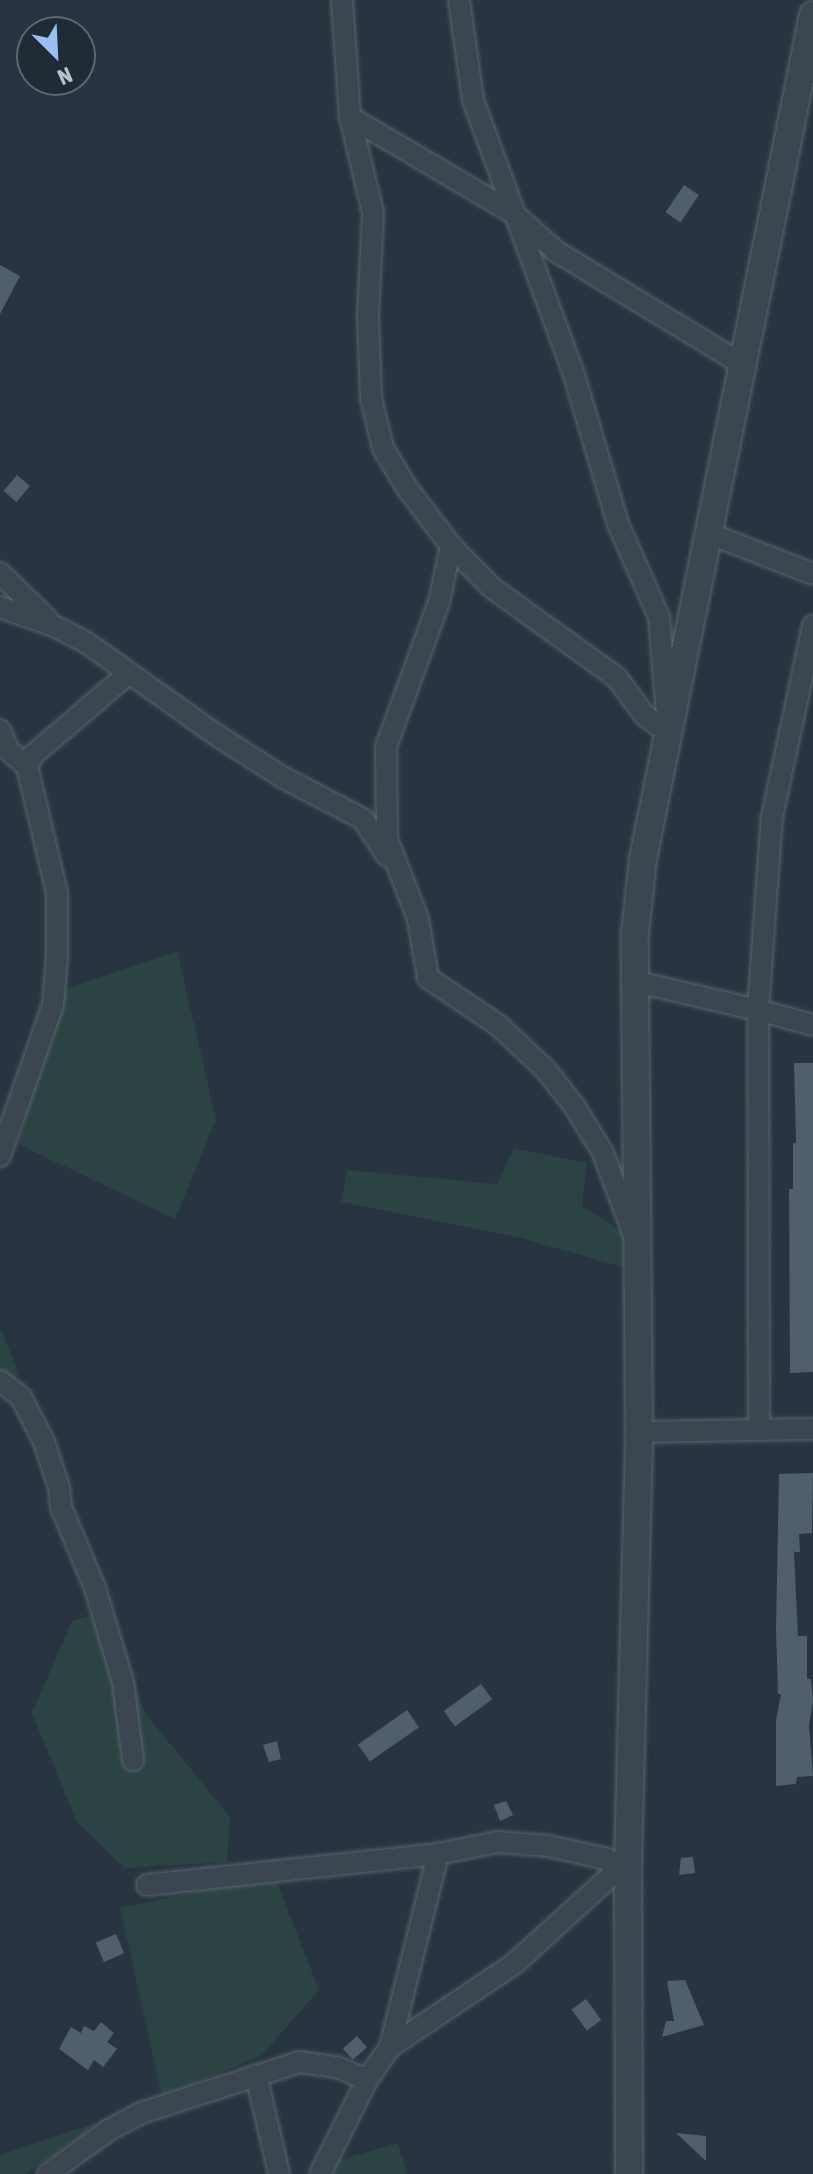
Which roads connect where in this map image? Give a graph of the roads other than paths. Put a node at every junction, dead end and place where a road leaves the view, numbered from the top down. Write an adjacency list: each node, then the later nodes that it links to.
1 (342, 0): 4 (street)
2 (459, 0): 5 (street)
3 (813, 15): 6 (street)
4 (350, 117): 5 (street); 8 (street)
5 (513, 213): 6 (street); 16 (street)
6 (742, 364): 7 (street)
7 (710, 534): 10 (street); 16 (street)
8 (451, 546): 16 (street); 18 (street)
9 (0, 573): 13 (street)
10 (813, 574)
11 (0, 607): 13 (street)
12 (813, 625): 20 (street)
13 (54, 626): 14 (street)
14 (128, 674): 17 (street); 18 (street)
15 (0, 730): 17 (street)
16 (668, 732): 19 (street)
17 (27, 766): 22 (street)
18 (406, 886): 23 (street)
19 (633, 981): 20 (street); 23 (street)
20 (758, 1010): 21 (street); 26 (street)
21 (813, 1025)
22 (0, 1156)
23 (635, 1239): 27 (street)
24 (0, 1381): 28 (street)
25 (813, 1429): 26 (street)
26 (759, 1430): 27 (street)
27 (639, 1432): 30 (street)
28 (133, 1760)
29 (438, 1854): 30 (street); 31 (street); 32 (street)
30 (622, 1865): 32 (street); 38 (street)
31 (147, 1885)
32 (390, 2047): 34 (street)
33 (256, 2075): 34 (street); 35 (street); 36 (street)
34 (367, 2080): 37 (street)
35 (48, 2174)
36 (279, 2174)
37 (320, 2174)
38 (629, 2174)

